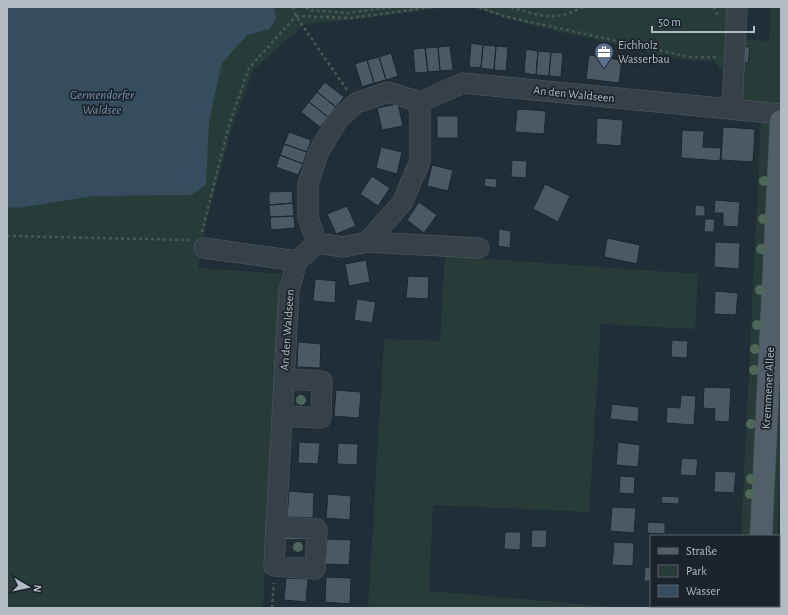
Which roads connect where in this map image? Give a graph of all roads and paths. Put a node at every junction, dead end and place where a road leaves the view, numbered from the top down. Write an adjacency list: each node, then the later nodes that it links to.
1 (292, 7): 9 (path)
2 (306, 7): 3 (path)
3 (395, 7)
4 (433, 7): 9 (path)
5 (479, 7): 10 (path)
6 (511, 7): 7 (path)
7 (583, 7)
8 (737, 7): 10 (street)
9 (296, 16): 12 (path); 19 (path)
10 (734, 57): 13 (street)
11 (420, 102): 12 (street); 13 (street, An den Waldseen); 17 (street)
12 (356, 103): 18 (street)
13 (732, 109): 14 (street, An den Waldseen)
14 (781, 114)
15 (781, 121): 21 (main road, Kremmener Allee)
16 (7, 236): 19 (path)
17 (367, 242): 18 (street); 20 (street)
18 (317, 243): 22 (street)
19 (202, 244): 22 (street)
20 (479, 248)
21 (778, 249): 26 (main road, Kremmener Allee)
22 (297, 261): 23 (street, An den Waldseen)
23 (284, 379): 24 (street, An den Waldseen); 24 (street, An den Waldseen)
24 (282, 416): 25 (street, An den Waldseen)
25 (276, 527): 27 (street, An den Waldseen); 27 (street)
26 (761, 535)
27 (274, 566): 28 (path)
28 (272, 608)

